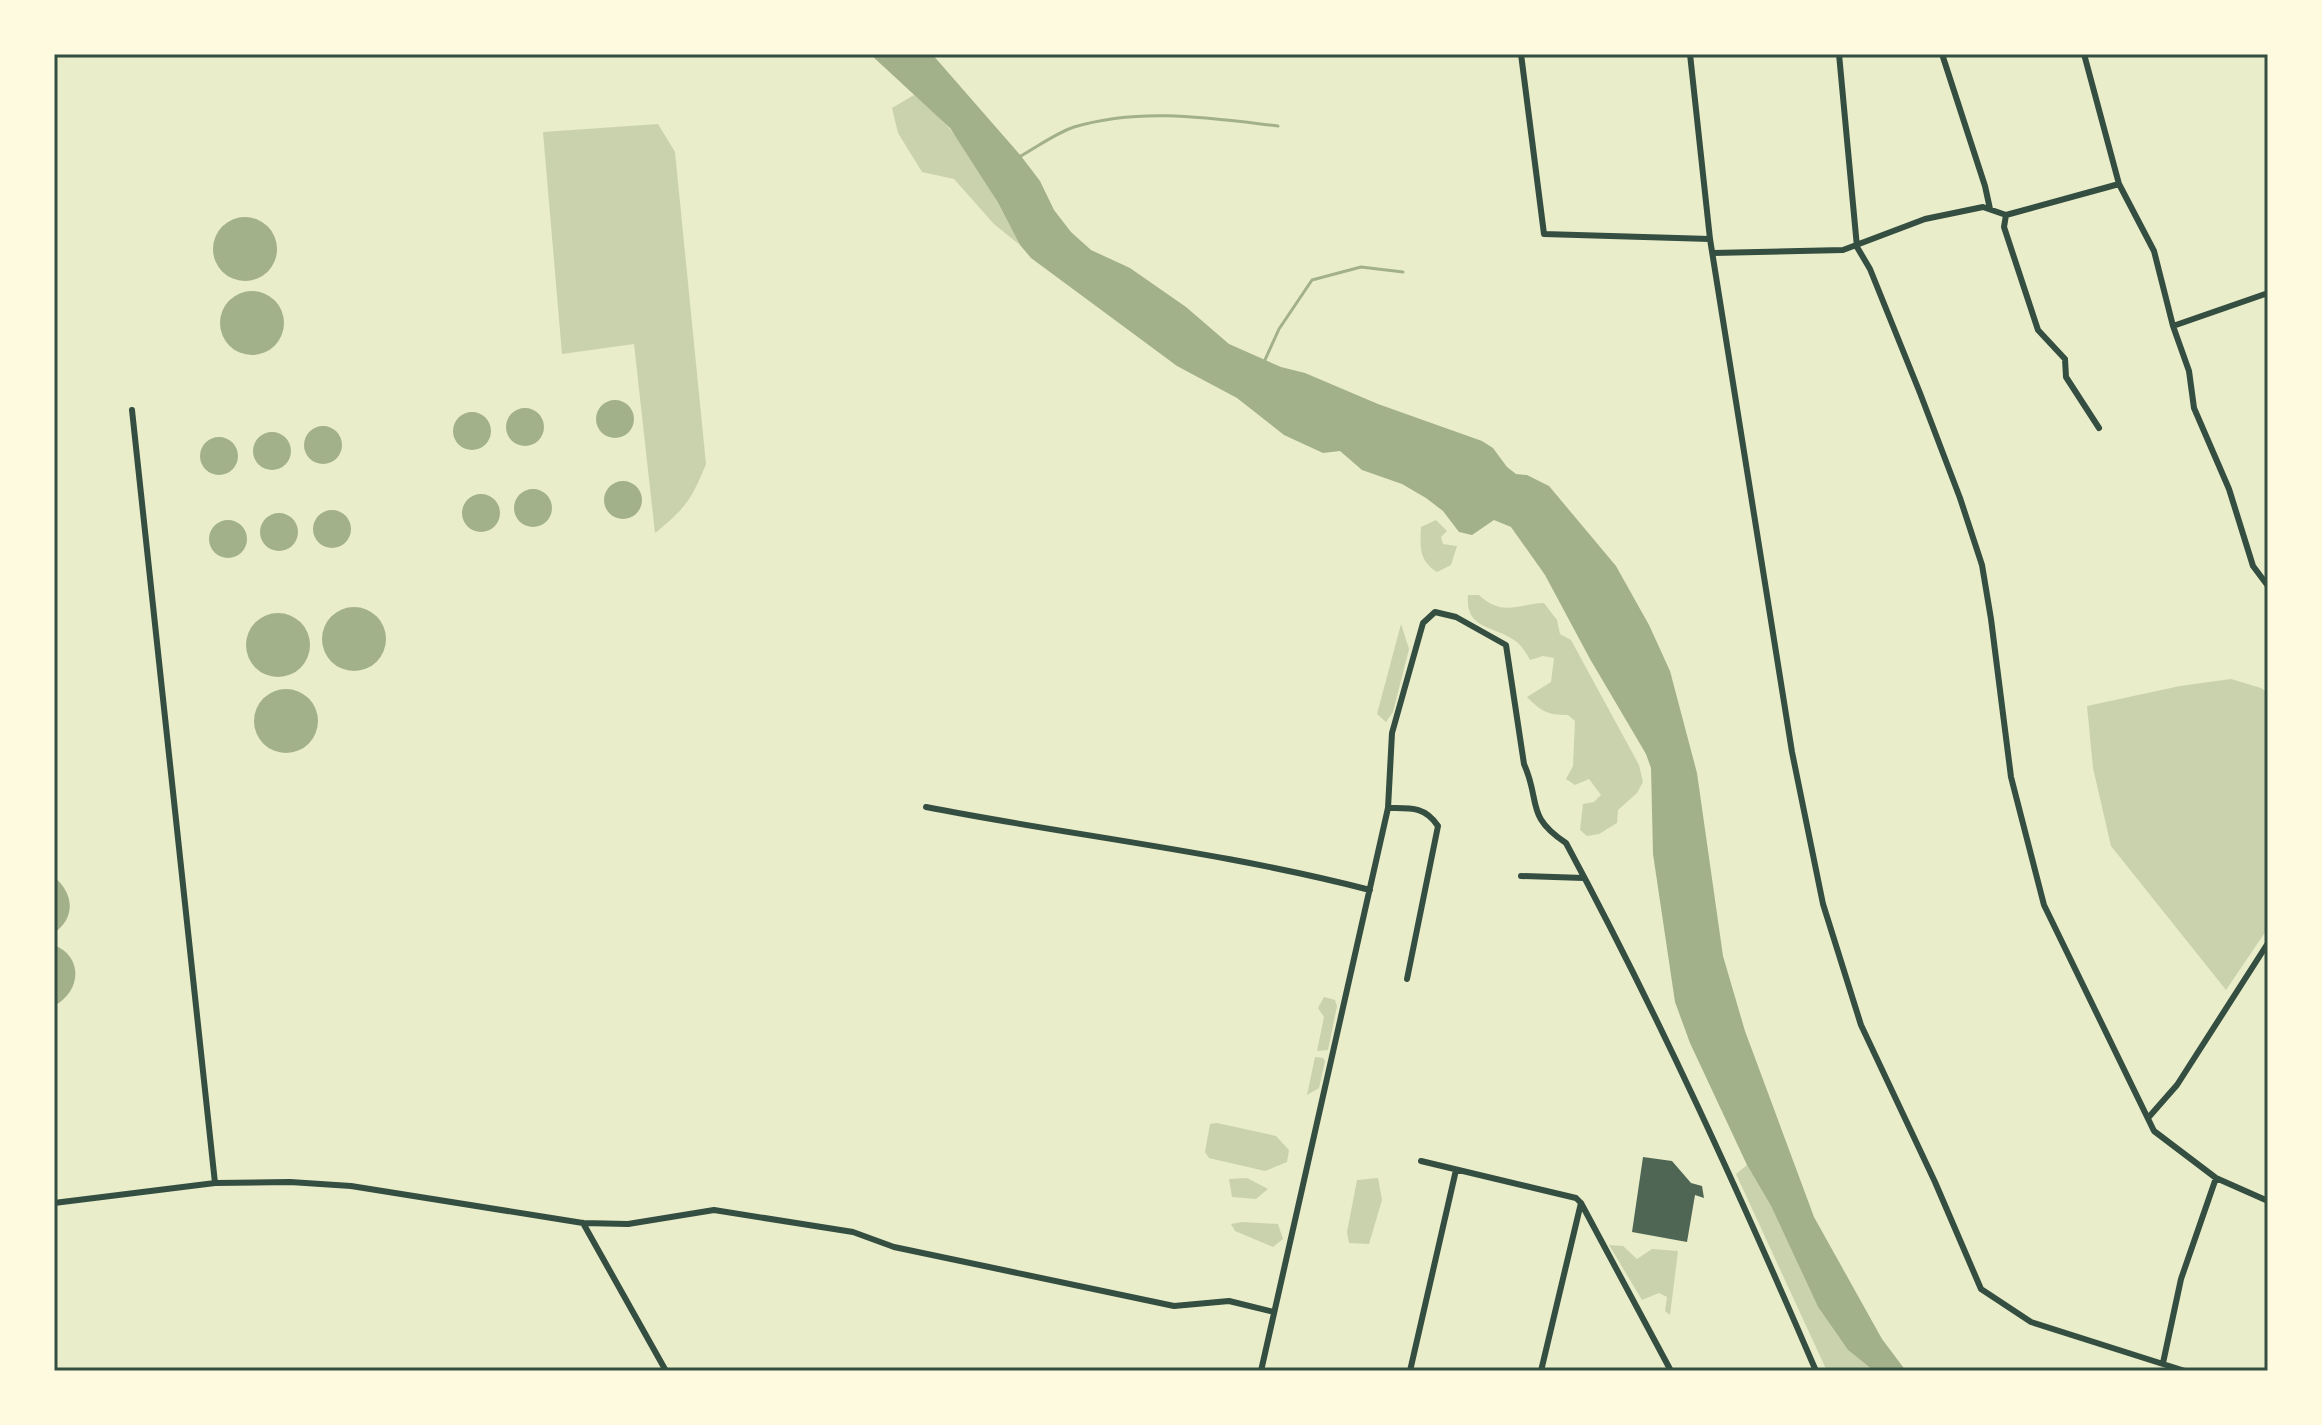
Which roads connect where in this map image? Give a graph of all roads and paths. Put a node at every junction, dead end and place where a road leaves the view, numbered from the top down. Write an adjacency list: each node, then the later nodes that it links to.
1 (1521, 54): 9 (street)
2 (1690, 54): 9 (street)
3 (1839, 54): 10 (street)
4 (1942, 54): 7 (street)
5 (2084, 54): 6 (street)
6 (2119, 184): 8 (street); 13 (street)
7 (1990, 209): 8 (street); 10 (street)
8 (2006, 215): 15 (street)
9 (1710, 239): 11 (street)
10 (1857, 247): 11 (street); 24 (street)
11 (1713, 253): 34 (street)
12 (2268, 293): 13 (street)
13 (2173, 326): 16 (street)
14 (132, 410): 28 (street)
15 (2099, 428)
16 (2268, 586)
17 (926, 807): 21 (street)
18 (1388, 808): 20 (street); 21 (street); 23 (street)
19 (1521, 876): 20 (street)
20 (1584, 878): 40 (street)
21 (1370, 890): 33 (street)
22 (2268, 943): 24 (street)
23 (1407, 979)
24 (2148, 1118): 27 (street)
25 (1421, 1161): 26 (street)
26 (1456, 1170): 31 (street); 37 (street)
27 (2216, 1178): 29 (street); 34 (street)
28 (215, 1183): 30 (street); 32 (street)
29 (2268, 1201)
30 (54, 1203)
31 (1581, 1203): 38 (street); 39 (street)
32 (583, 1223): 33 (street); 35 (street)
33 (1274, 1312): 36 (street)
34 (2163, 1363): 41 (street)
35 (666, 1371)
36 (1261, 1371)
37 (1410, 1371)
38 (1541, 1371)
39 (1671, 1371)
40 (1816, 1371)
41 (2185, 1371)

